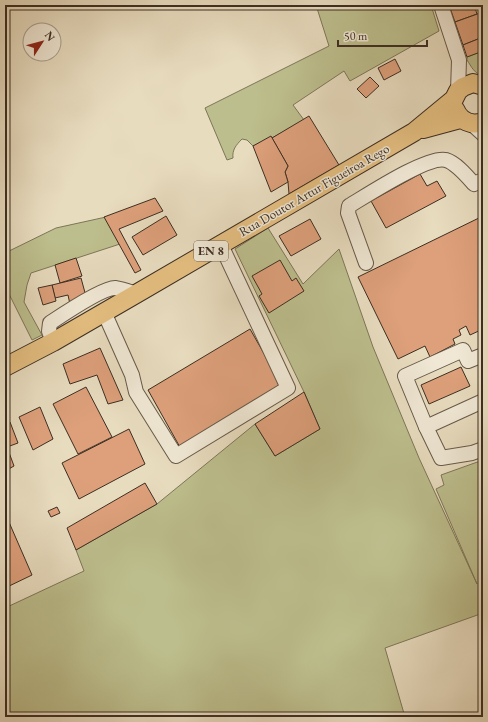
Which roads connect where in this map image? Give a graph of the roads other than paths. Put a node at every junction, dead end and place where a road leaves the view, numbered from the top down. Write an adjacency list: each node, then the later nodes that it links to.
1 (441, 5): 2 (street)
2 (459, 60): 3 (street); 4 (street)
3 (482, 85): 4 (main road, Rua Doutor Artur Figueiroa Rego / EN 8)
4 (456, 95): 5 (main road, Rua Doutor Artur Figueiroa Rego / EN 8); 6 (main road, Rua Doutor Artur Figueiroa Rego / EN 8)
5 (475, 125): 6 (main road, Rua Doutor Artur Figueiroa Rego / EN 8)
6 (414, 132): 8 (main road, Rua Doutor Artur Figueiroa Rego / EN 8)
7 (482, 182): 9 (street)
8 (221, 245): 10 (main road, Rua Doutor Artur Figueiroa Rego / EN 8); 11 (street)
9 (366, 263)
10 (136, 294): 11 (main road, Rua Doutor Artur Figueiroa Rego / EN 8); 12 (street)
11 (104, 312): 12 (main road, Rua Doutor Artur Figueiroa Rego / EN 8)
12 (53, 342): 14 (main road, Rua Doutor Artur Figueiroa Rego / EN 8)
13 (483, 355): 16 (street)
14 (5, 367)
15 (483, 401): 16 (street)
16 (426, 427): 17 (street)
17 (483, 449)

